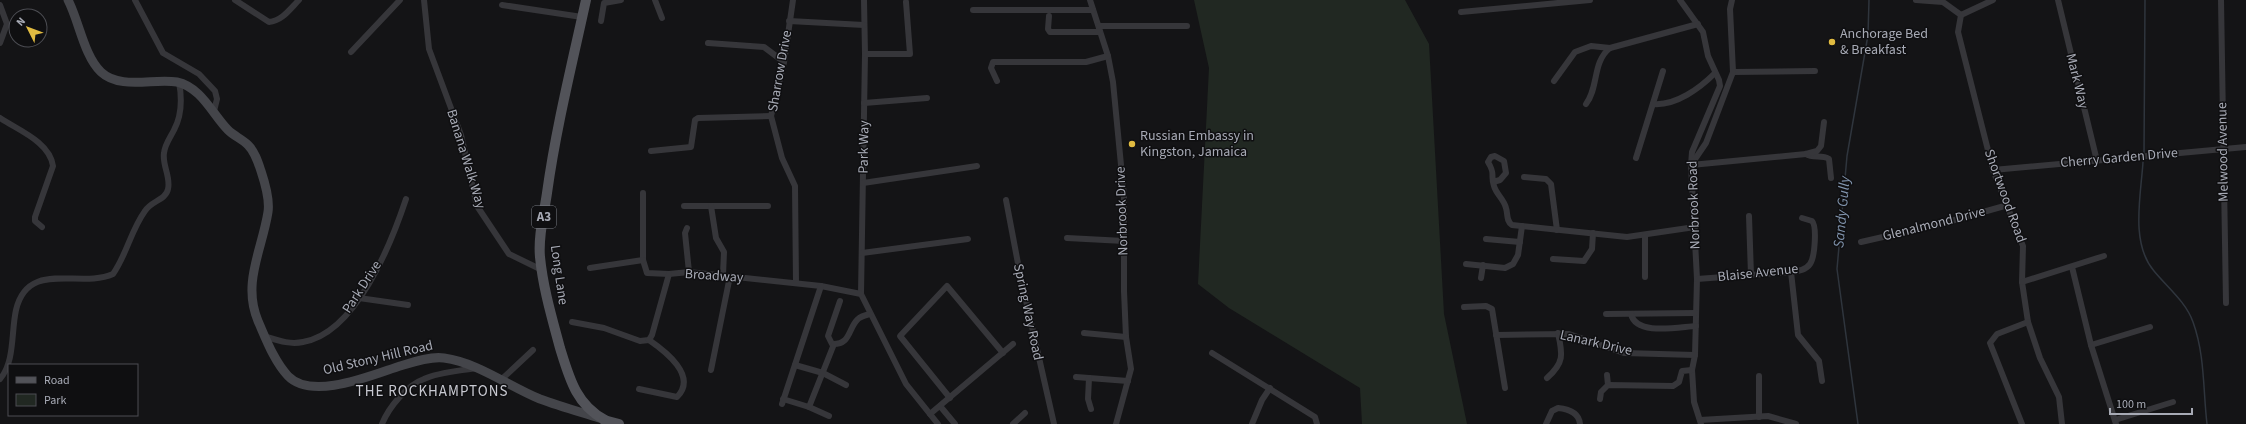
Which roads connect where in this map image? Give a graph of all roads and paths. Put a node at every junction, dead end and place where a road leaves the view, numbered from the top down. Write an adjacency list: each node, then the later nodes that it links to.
1 (68, 0): 50 (street)
2 (135, 0): 55 (street)
3 (235, 0): 4 (street)
4 (300, 0)
5 (400, 0): 40 (street)
6 (424, 0): 102 (street, Banana Walk Way)
7 (586, 0): 29 (main road, Long Lane / A3)
8 (621, 0): 31 (street)
9 (655, 0): 30 (street)
10 (793, 0): 32 (street, Sharrow Drive)
11 (864, 0): 34 (street, Park Way)
12 (1090, 0): 25 (street, Norbrook Drive)
13 (1590, 0): 26 (street)
14 (1680, 0): 33 (street, Norbrook Road)
15 (1732, 0): 46 (street)
16 (1916, 0): 20 (street)
17 (1993, 0): 27 (street)
18 (2058, 0): 64 (street, Mark Way)
19 (2221, 0): 60 (street, Melwood Avenue)
20 (1943, 1): 27 (street)
21 (906, 2): 41 (street)
22 (0, 5): 37 (street)
23 (502, 5): 29 (street)
24 (973, 10): 25 (street)
25 (1093, 10): 36 (street, Norbrook Drive)
26 (1461, 12)
27 (1962, 15): 67 (street, Shortwood Road)
28 (1049, 16): 36 (street)
29 (582, 17): 102 (main road, Long Lane / A3)
30 (662, 18)
31 (601, 21)
32 (789, 21): 34 (street); 43 (street, Sharrow Drive)
33 (1698, 24): 39 (street); 47 (street, Norbrook Road)
34 (864, 25): 41 (street, Park Way)
35 (1187, 26): 36 (street)
36 (1100, 29): 42 (street, Norbrook Drive)
37 (0, 43)
38 (708, 43): 43 (street)
39 (1610, 48): 49 (street); 53 (street)
40 (352, 52)
41 (865, 54): 52 (street, Park Way)
42 (1108, 56): 48 (street); 91 (street, Norbrook Drive)
43 (784, 62): 56 (street, Sharrow Drive)
44 (1663, 71): 54 (street)
45 (1815, 71): 46 (street)
46 (1733, 72): 66 (street)
47 (1716, 73): 54 (street); 66 (street, Norbrook Road)
48 (997, 81)
49 (1554, 81)
50 (179, 82): 55 (street, Old Stony Hill Road); 152 (street)
51 (926, 98): 52 (street)
52 (864, 103): 71 (street, Park Way)
53 (1586, 104)
54 (1652, 104): 63 (street)
55 (214, 112): 132 (street, Old Stony Hill Road)
56 (771, 116): 61 (street); 113 (street, Sharrow Drive)
57 (0, 118): 82 (street)
58 (1824, 122): 62 (street)
59 (2246, 147): 60 (street, Cherry Garden Drive)
60 (2223, 148): 64 (street, Cherry Garden Drive); 118 (street, Melwood Avenue)
61 (651, 151)
62 (1806, 154): 66 (street); 69 (street)
63 (1636, 158)
64 (2097, 161): 67 (street, Cherry Garden Drive)
65 (978, 166): 71 (street)
66 (1691, 166): 83 (street, Norbrook Road)
67 (1993, 170): 75 (street, Shortwood Road)
68 (1524, 177): 85 (street)
69 (1831, 178)
70 (1493, 182): 81 (street)
71 (863, 184): 94 (street, Park Way)
72 (643, 193): 97 (street)
73 (406, 199): 116 (street, Park Drive)
74 (1006, 200): 179 (street, Spring Way Road)
75 (2008, 205): 93 (street, Glenalmond Drive); 112 (street, Shortwood Road)
76 (684, 206): 77 (street)
77 (711, 206): 78 (street); 106 (street)
78 (768, 206)
79 (1749, 216): 107 (street)
80 (1802, 218): 104 (street, Blaise Avenue)
81 (1522, 226): 85 (street); 92 (street)
82 (42, 227)
83 (1695, 227): 87 (street); 111 (street, Norbrook Road)
84 (687, 228): 103 (street)
85 (1557, 230): 86 (street)
86 (1593, 233): 87 (street); 96 (street)
87 (1645, 235): 109 (street)
88 (1067, 238): 91 (street)
89 (968, 239): 94 (street)
90 (1486, 239): 92 (street)
91 (1124, 242): 133 (street, Norbrook Drive)
92 (1520, 242): 99 (street)
93 (1861, 242)
94 (862, 253): 115 (street, Park Way)
95 (2104, 256): 100 (street)
96 (1553, 259)
97 (643, 260): 101 (street); 105 (street, Broadway)
98 (1466, 264): 99 (street)
99 (1483, 266): 110 (street)
100 (2072, 267): 112 (street); 137 (street)
101 (590, 268)
102 (542, 270): 171 (main road, Long Lane / A3)
103 (689, 272): 105 (street, Broadway); 106 (street, Broadway)
104 (1790, 272): 107 (street, Blaise Avenue); 155 (street)
105 (669, 274): 134 (street)
106 (723, 275): 108 (street, Broadway)
107 (1751, 275): 111 (street, Blaise Avenue)
108 (730, 276): 113 (street, Broadway); 144 (street)
109 (1645, 277)
110 (1481, 278)
111 (1697, 279): 121 (street, Norbrook Road)
112 (2022, 282): 126 (street, Shortwood Road)
113 (796, 283): 114 (street, Broadway)
114 (821, 286): 115 (street, Broadway); 142 (street)
115 (861, 294): 122 (street)
116 (358, 298): 119 (street); 132 (street, Park Drive)
117 (840, 301): 135 (street)
118 (2226, 303)
119 (408, 305)
120 (1464, 307): 131 (street)
121 (1696, 313): 124 (street); 127 (street, Norbrook Road)
122 (870, 314): 135 (street); 168 (street)
123 (1606, 314): 124 (street)
124 (1631, 314): 127 (street)
125 (572, 322): 134 (street)
126 (2028, 322): 186 (street); 187 (street, Shortwood Road)
127 (1696, 326): 141 (street, Norbrook Road)
128 (2150, 327): 137 (street)
129 (1084, 333): 133 (street)
130 (1558, 333): 131 (street, Lanark Drive); 141 (street, Lanark Drive); 151 (street)
131 (1496, 335): 159 (street)
132 (264, 336): 143 (street, Old Stony Hill Road)
133 (1126, 337): 154 (street, Norbrook Drive)
134 (649, 340): 160 (street)
135 (834, 344): 146 (street)
136 (1013, 344): 139 (street)
137 (2091, 345): 173 (street)
138 (532, 350): 153 (street)
139 (1003, 352): 161 (street); 161 (street)
140 (1212, 353): 158 (street)
141 (1695, 355): 145 (street, Norbrook Road)
142 (795, 365): 146 (street); 165 (street)
143 (476, 368): 153 (street, Old Stony Hill Road); 174 (street)
144 (711, 370)
145 (1692, 370): 157 (street); 172 (street, Norbrook Road)
146 (823, 374): 156 (street); 165 (street)
147 (1607, 374): 157 (street)
148 (1759, 376): 170 (street)
149 (1076, 377): 150 (street)
150 (1089, 378): 154 (street); 166 (street)
151 (1547, 378)
152 (0, 379)
153 (502, 380): 171 (street, Old Stony Hill Road)
154 (1128, 381): 180 (street, Norbrook Drive)
155 (1822, 381)
156 (846, 385)
157 (1608, 386): 162 (street)
158 (1270, 388): 181 (street); 182 (street)
159 (1505, 388)
160 (639, 389)
161 (950, 398): 164 (street)
162 (1600, 399)
163 (2173, 402): 173 (street)
164 (940, 406): 168 (street); 177 (street)
165 (809, 407): 169 (street)
166 (1091, 409)
167 (1026, 413): 178 (street)
168 (930, 414): 176 (street)
169 (828, 416)
170 (1759, 417): 172 (street); 185 (street)
171 (605, 420): 175 (main road, A3)
172 (1700, 422)
173 (2115, 422)
174 (382, 424)
175 (619, 424)
176 (938, 424)
177 (955, 424)
178 (1012, 424)
179 (1054, 424)
180 (1116, 424)
181 (1252, 424)
182 (1317, 424)
183 (1546, 424): 184 (street)
184 (1580, 424)
185 (1796, 424)
186 (2022, 424)
187 (2062, 424)

